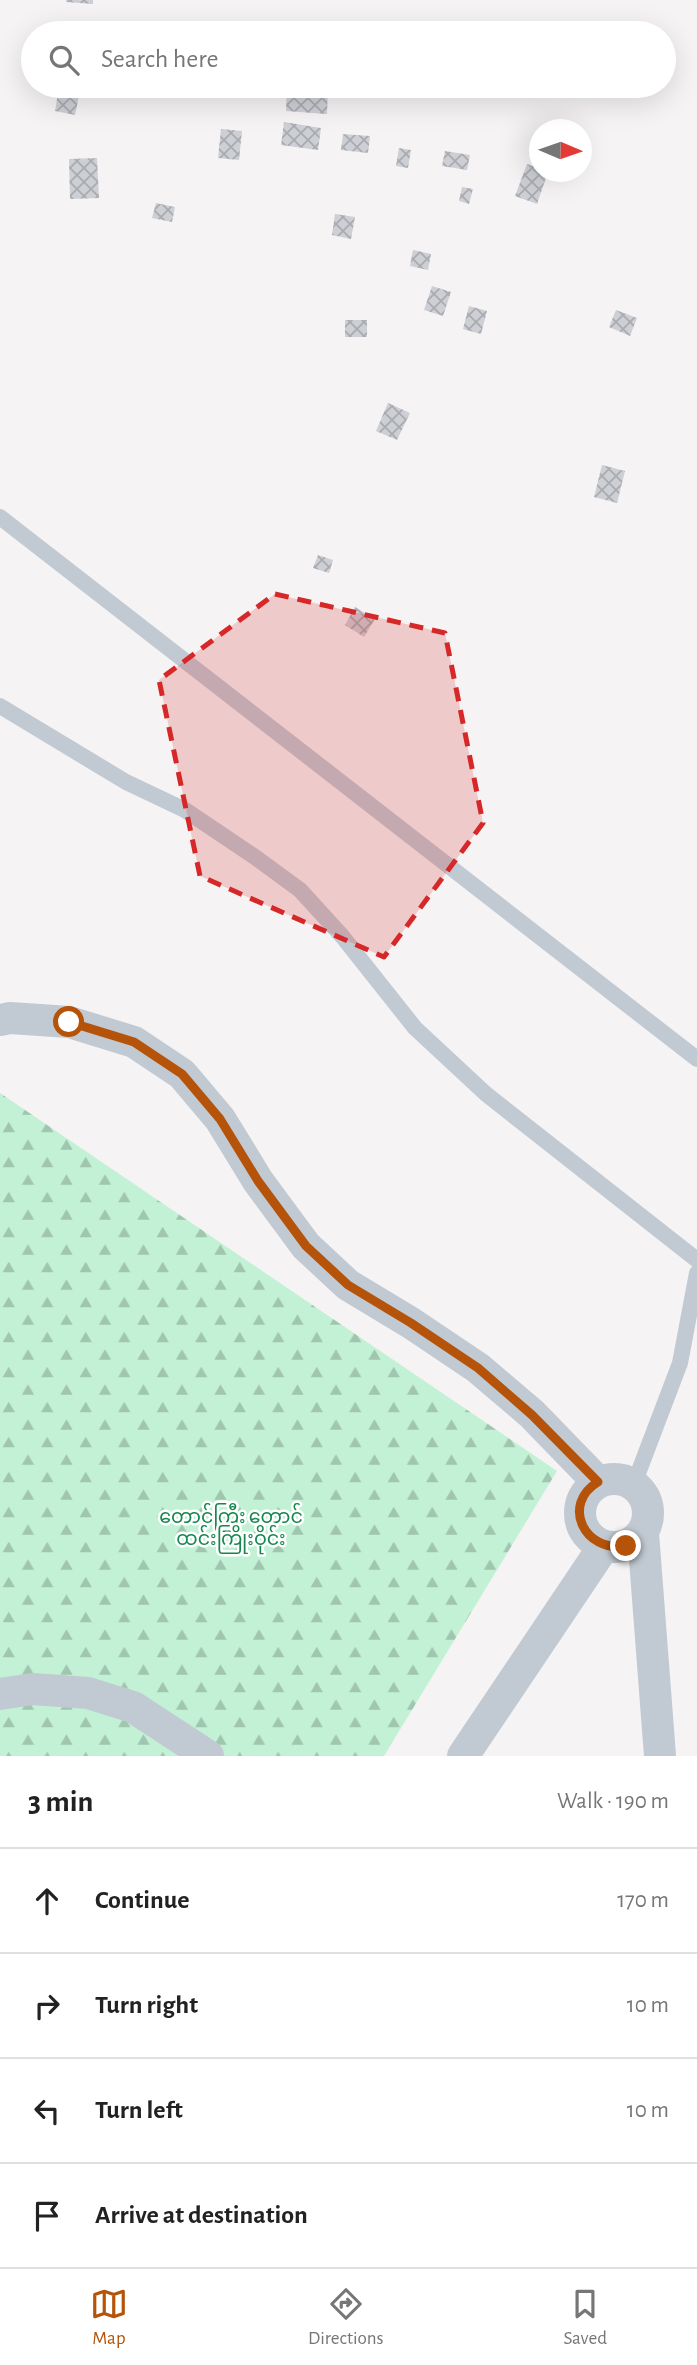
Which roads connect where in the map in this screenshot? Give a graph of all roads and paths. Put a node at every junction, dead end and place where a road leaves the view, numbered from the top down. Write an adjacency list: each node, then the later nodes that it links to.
1 (0, 517): 4 (lane)
2 (0, 706): 5 (lane)
3 (0, 1020): 7 (street)
4 (697, 1059)
5 (697, 1260)
6 (697, 1273): 8 (lane)
7 (598, 1482): 8 (street); 10 (street)
8 (634, 1485): 9 (street)
9 (643, 1533): 10 (street); 14 (street)
10 (604, 1546): 13 (street)
11 (0, 1694): 12 (street)
12 (208, 1756)
13 (463, 1756)
14 (660, 1756)

